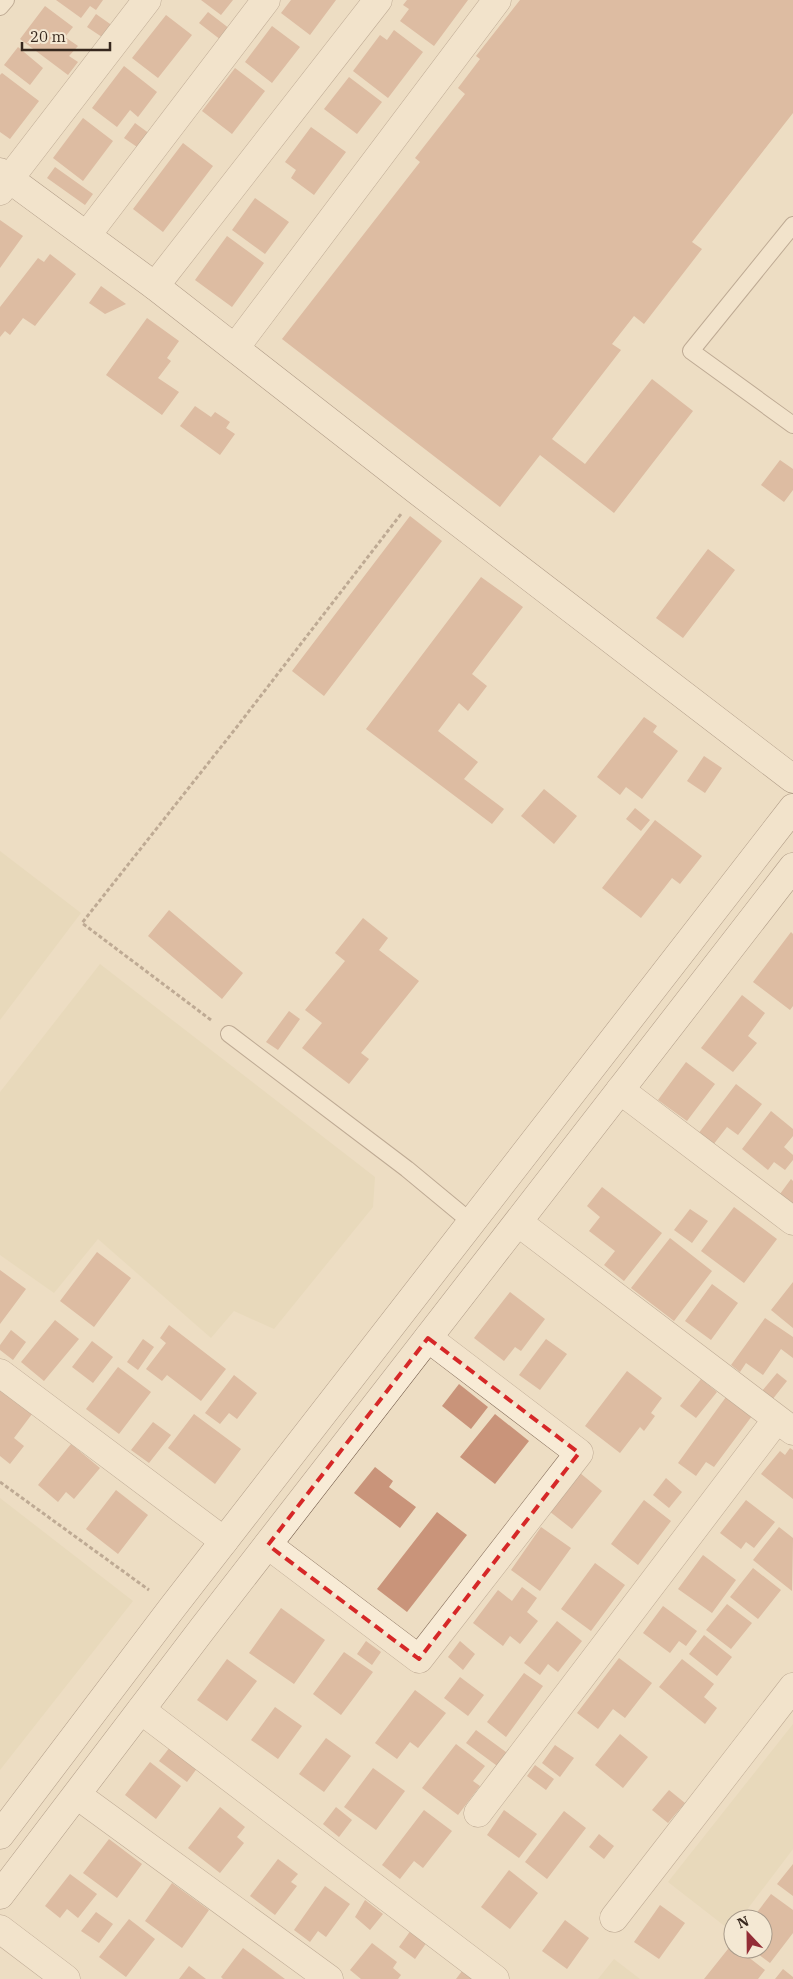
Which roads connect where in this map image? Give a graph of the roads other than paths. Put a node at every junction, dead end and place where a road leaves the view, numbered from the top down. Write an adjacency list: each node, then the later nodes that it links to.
1 (6, 0): 6 (lane)
2 (147, 0): 7 (street)
3 (266, 0): 9 (street)
4 (378, 0): 10 (street)
5 (496, 0): 11 (street)
6 (0, 7)
7 (3, 180): 9 (street)
8 (793, 225): 12 (lane)
9 (87, 235): 10 (street)
10 (155, 286): 11 (street)
11 (235, 348): 13 (street)
12 (793, 425)
13 (793, 779)
14 (793, 808): 19 (street)
15 (793, 867): 17 (street)
16 (228, 1034): 19 (lane)
17 (620, 1090): 18 (street); 20 (street)
18 (793, 1221)
19 (472, 1222): 24 (street)
20 (519, 1223): 21 (street); 23 (street)
21 (428, 1338): 25 (street); 25 (street)
22 (0, 1373): 24 (street)
23 (785, 1425): 29 (street)
24 (224, 1541): 30 (street)
25 (268, 1545): 27 (street)
26 (793, 1688): 32 (street)
27 (141, 1710): 28 (street); 36 (street)
28 (78, 1795): 31 (street); 35 (street)
29 (478, 1813)
30 (0, 1835)
31 (0, 1895)
32 (614, 1918)
33 (0, 1929): 34 (street)
34 (66, 1979)
35 (329, 1979)
36 (496, 1979)

